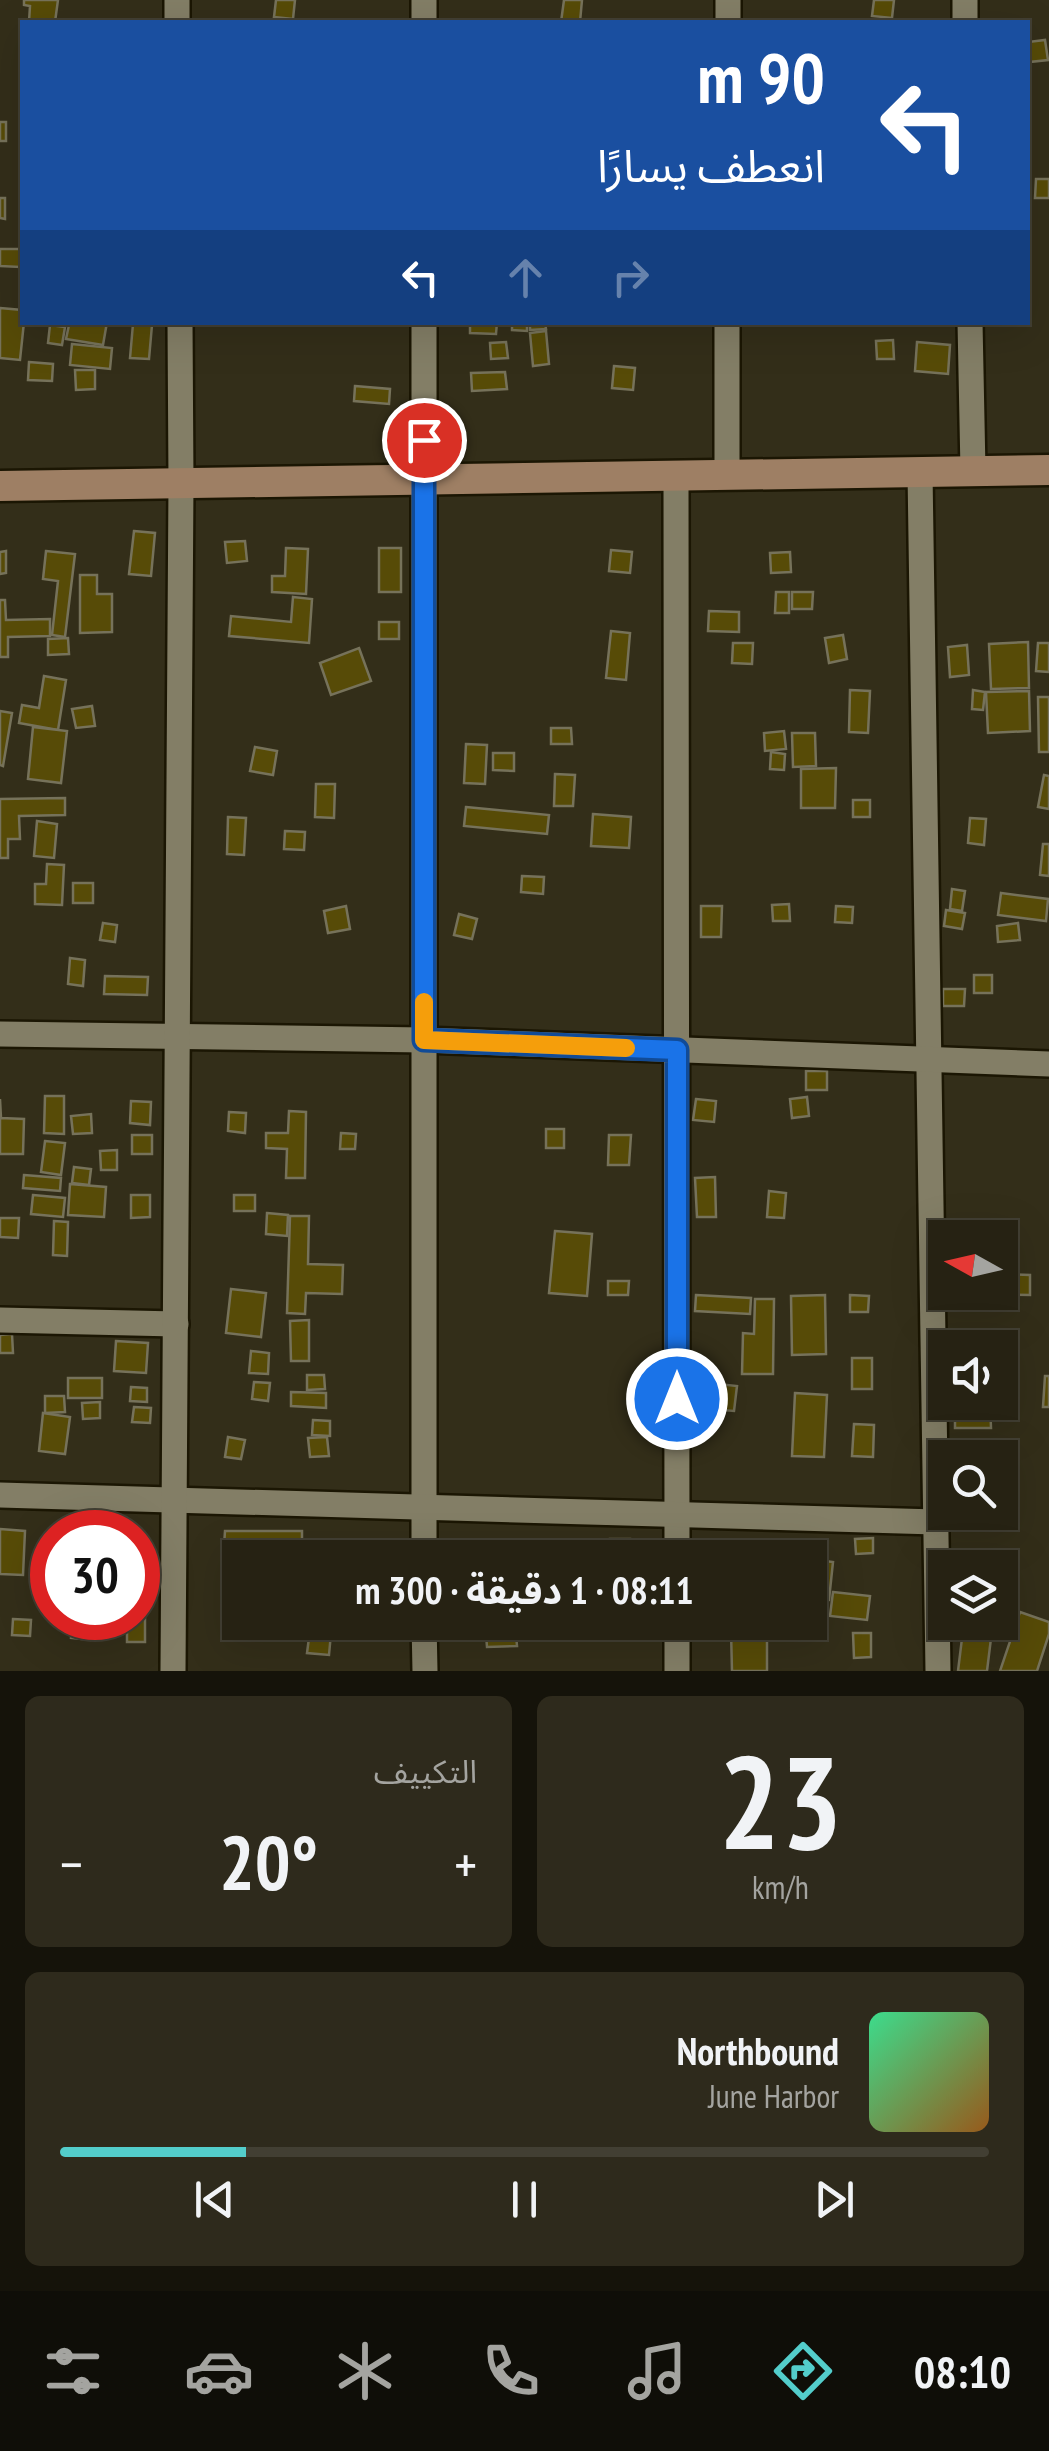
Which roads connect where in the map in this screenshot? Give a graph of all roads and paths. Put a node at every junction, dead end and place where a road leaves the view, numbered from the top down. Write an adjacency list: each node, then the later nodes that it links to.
1 (180, 325): 11 (street)
2 (424, 325): 10 (street)
3 (727, 325): 8 (street)
4 (970, 325): 6 (street)
5 (1049, 470): 6 (main road)
6 (973, 471): 7 (main road)
7 (920, 472): 8 (main road); 17 (street)
8 (727, 475): 9 (main road)
9 (676, 476): 10 (main road); 16 (street)
10 (424, 480): 11 (main road); 15 (street)
11 (181, 483): 12 (main road); 14 (street)
12 (0, 486)
13 (0, 1034): 14 (street)
14 (178, 1036): 15 (street); 20 (street)
15 (424, 1040): 16 (street); 24 (street)
16 (677, 1050): 17 (street); 25 (street)
17 (929, 1059): 18 (street); 21 (street)
18 (1049, 1064)
19 (0, 1320): 20 (street)
20 (176, 1324): 23 (street)
21 (935, 1440)
22 (0, 1495): 23 (street)
23 (174, 1501): 24 (street); 32 (street)
24 (424, 1508): 25 (street); 28 (street)
25 (678, 1516): 26 (street); 29 (street)
26 (928, 1522)
27 (936, 1530): 35 (street)
28 (424, 1540)
29 (678, 1540)
30 (424, 1640): 33 (street)
31 (678, 1640): 34 (street)
32 (173, 1671)
33 (424, 1671)
34 (678, 1671)
35 (938, 1671)

